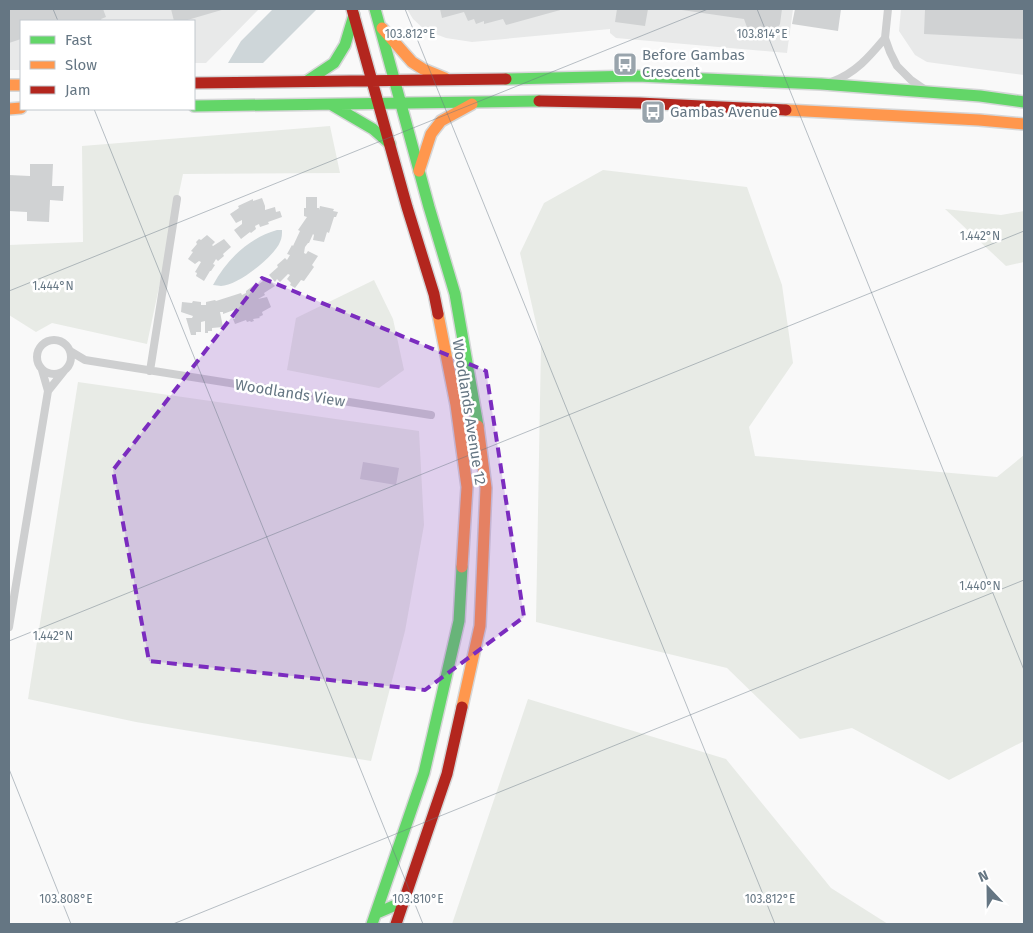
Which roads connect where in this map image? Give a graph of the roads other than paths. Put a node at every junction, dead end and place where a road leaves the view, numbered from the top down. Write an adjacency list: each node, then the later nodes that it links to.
1 (375, 9): 4 (main road, Woodlands Avenue 12)
2 (888, 9): 5 (street)
3 (353, 12): 7 (main road, Woodlands Avenue 12); 9 (main road)
4 (380, 26): 6 (main road); 8 (main road, Woodlands Avenue 12)
5 (885, 38): 11 (street); 12 (street)
6 (449, 80): 8 (main road); 11 (main road)
7 (372, 81): 8 (main road); 9 (main road); 17 (main road, Woodlands Avenue 12)
8 (395, 81): 15 (main road, Woodlands Avenue 12)
9 (306, 82): 10 (main road)
10 (195, 83)
11 (821, 84): 12 (main road)
12 (929, 92): 13 (main road)
13 (1019, 101): 19 (main road)
14 (474, 102): 15 (main road); 20 (main road); 23 (main road)
15 (400, 103): 17 (main road); 23 (main road, Woodlands Avenue 12)
16 (330, 104): 17 (main road); 18 (main road); 22 (main road)
17 (379, 104): 22 (main road, Woodlands Avenue 12)
18 (195, 106)
19 (1024, 110): 20 (main road)
20 (1009, 122): 21 (main road)
21 (1024, 124)
22 (390, 144): 34 (main road, Woodlands Avenue 12)
23 (419, 171): 33 (main road, Woodlands Avenue 12)
24 (177, 199): 29 (street)
25 (70, 351): 26 (street, Woodlands View); 27 (street); 28 (street, Woodlands View)
26 (85, 360): 27 (street, Woodlands View); 29 (street, Woodlands View)
27 (67, 368): 28 (street, Woodlands View); 30 (street, Woodlands View)
28 (42, 370): 30 (street, Woodlands View)
29 (150, 371): 31 (street, Woodlands View)
30 (48, 391): 32 (street, Woodlands View)
31 (431, 415)
32 (9, 627)
33 (405, 901): 34 (main road); 35 (main road, Woodlands Avenue 12)
34 (374, 919)
35 (396, 924)

